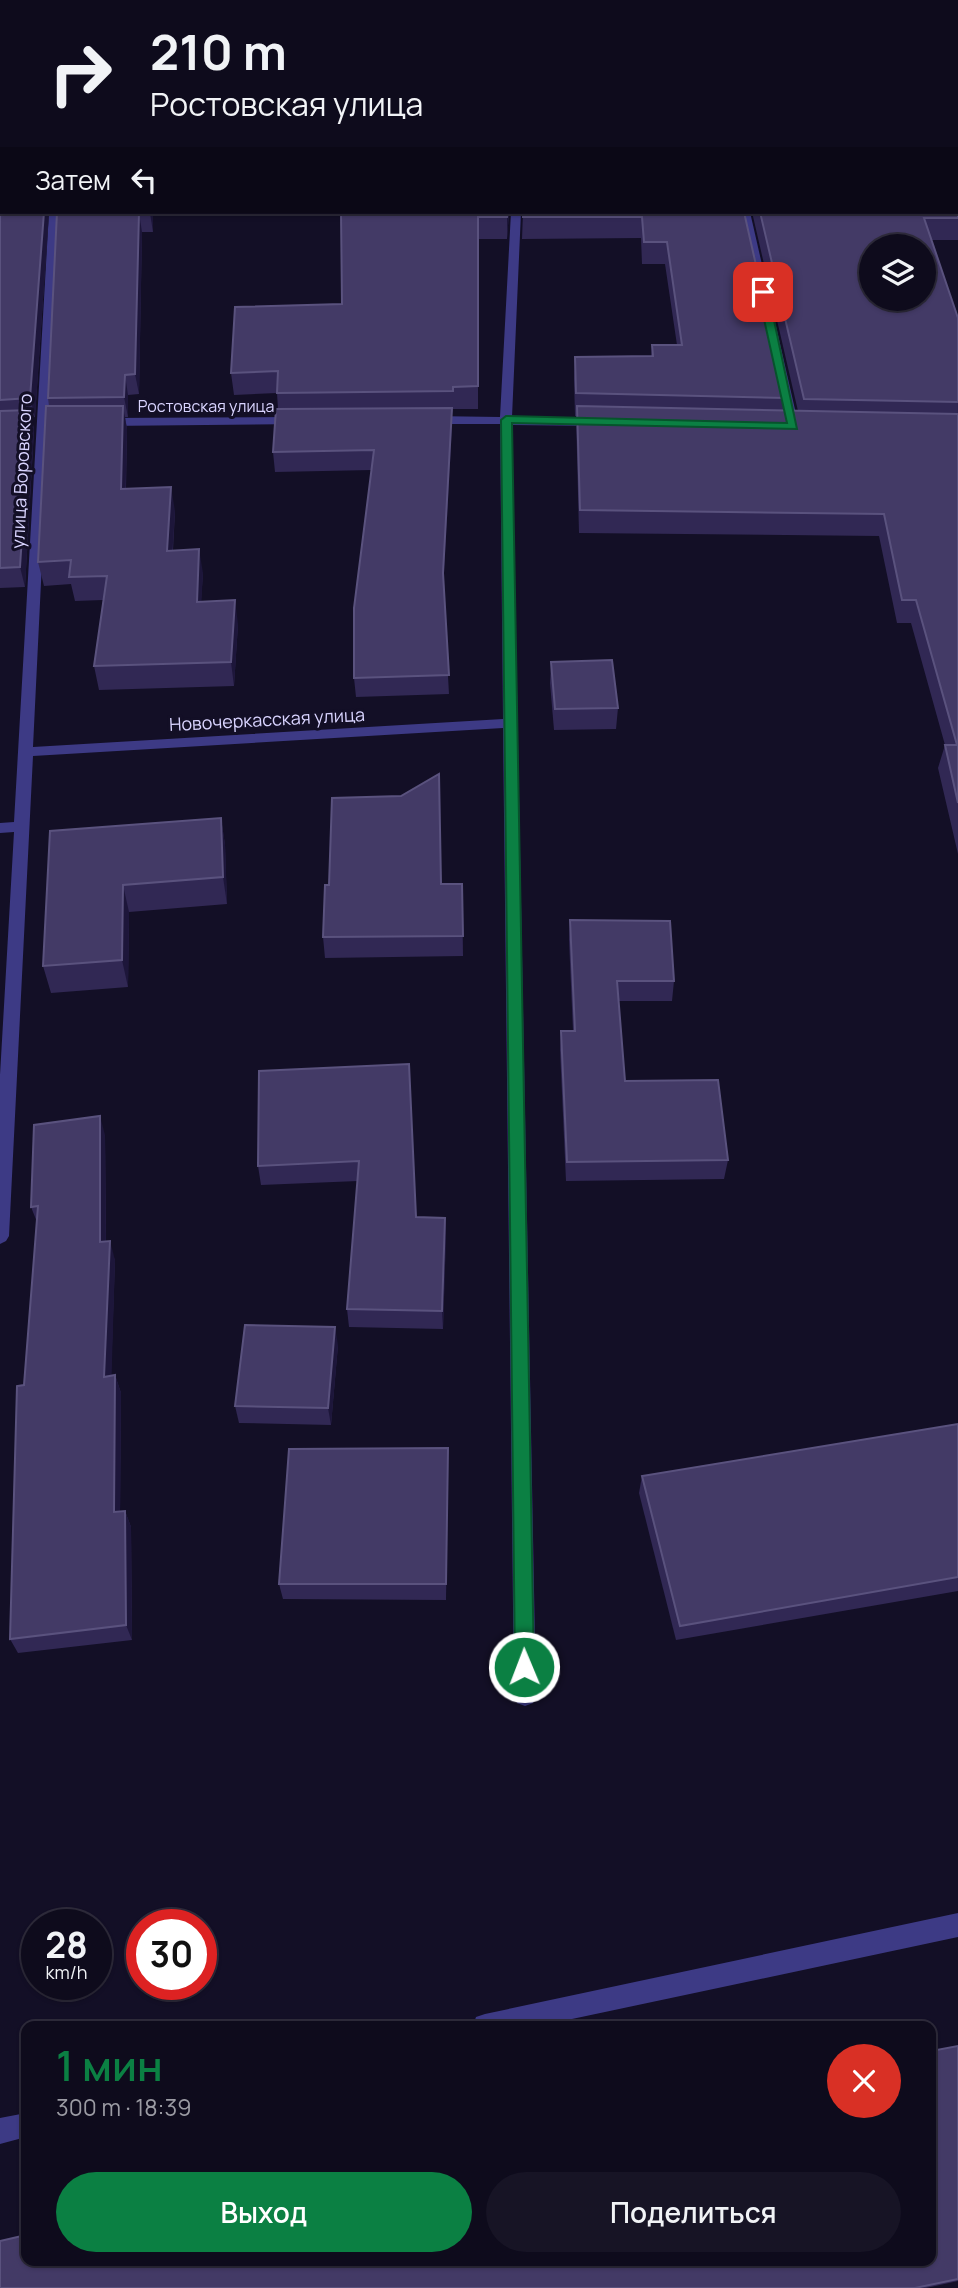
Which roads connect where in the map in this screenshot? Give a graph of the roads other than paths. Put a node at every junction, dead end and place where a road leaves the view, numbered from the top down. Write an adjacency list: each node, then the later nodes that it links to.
1 (54, 214): 13 (street, улица Воровского)
2 (516, 214): 5 (street)
3 (745, 214): 10 (street)
4 (411, 420): 5 (street)
5 (506, 420): 8 (street); 12 (street)
6 (315, 421): 7 (street, Ростовская улица)
7 (97, 422)
8 (615, 422)
9 (779, 426): 10 (street)
10 (793, 427): 11 (street)
11 (807, 427)
12 (510, 723): 13 (street, Новочеркасская улица); 17 (street)
13 (26, 752): 14 (street, улица Воровского)
14 (22, 826): 15 (street); 16 (street, улица Воровского)
15 (0, 828)
16 (0, 1236)
17 (525, 1695)
18 (958, 1925): 19 (street)
19 (508, 2021)
20 (21, 2126): 21 (street)
21 (0, 2131)

